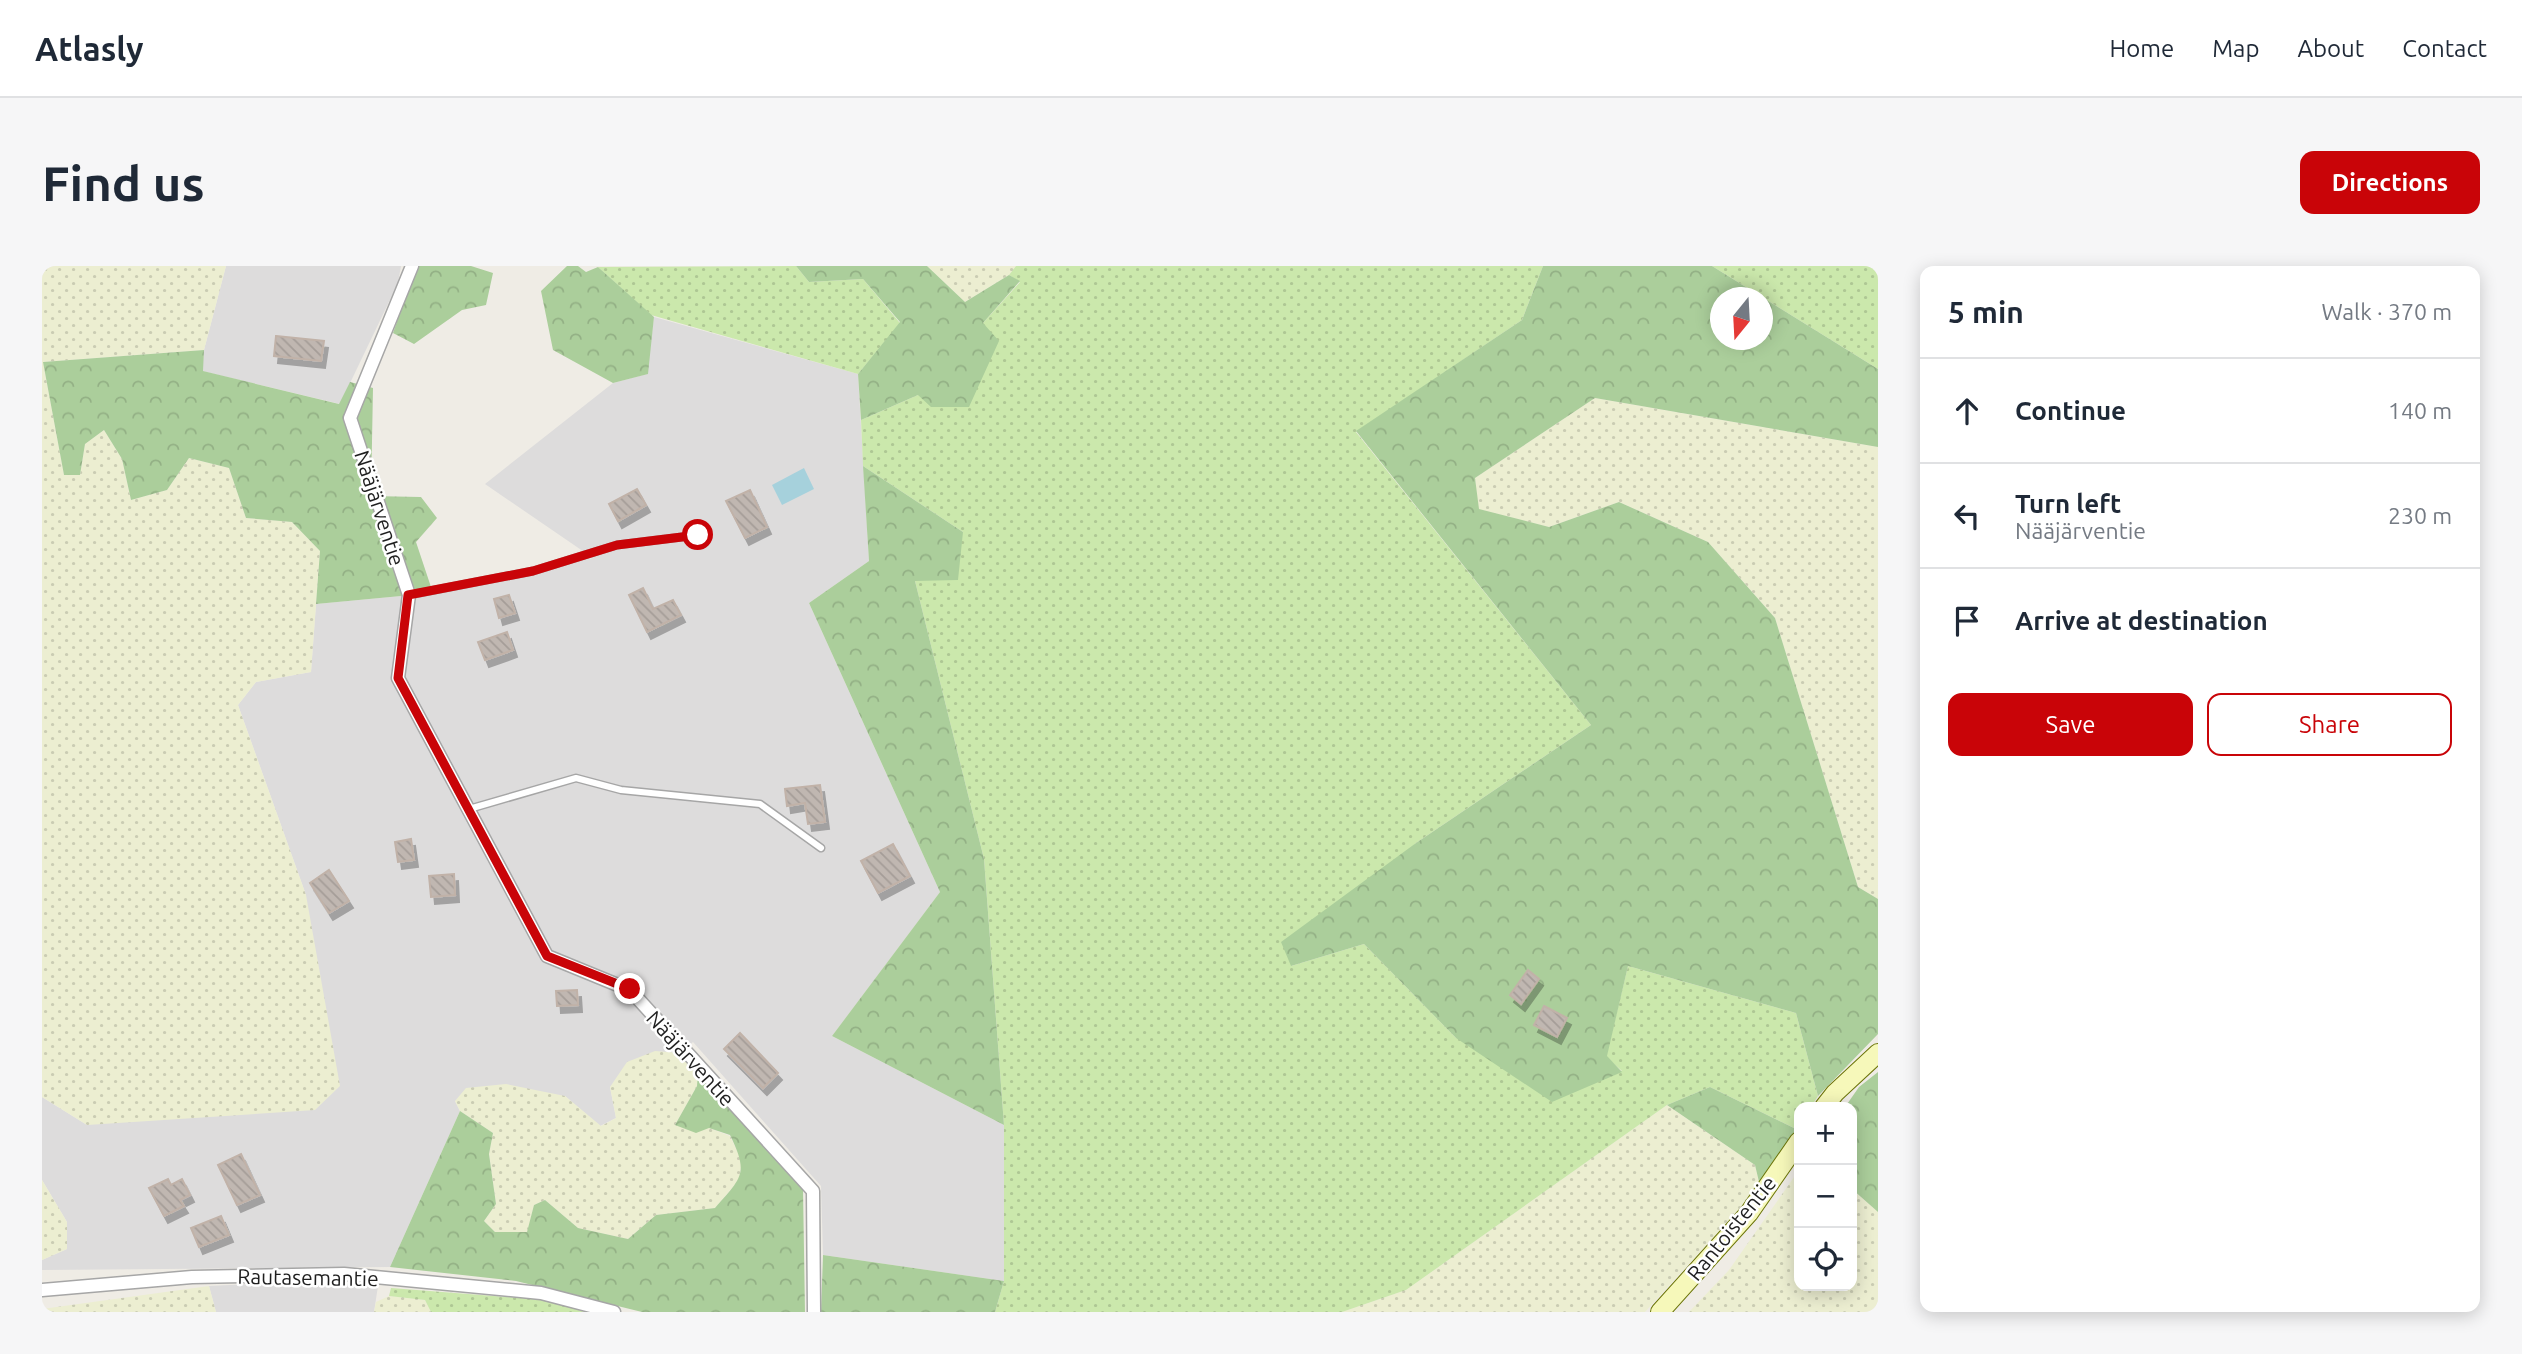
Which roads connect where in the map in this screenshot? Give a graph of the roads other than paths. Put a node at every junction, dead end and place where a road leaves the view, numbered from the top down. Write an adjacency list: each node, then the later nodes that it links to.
1 (412, 266): 3 (street, Nääjärventie)
2 (698, 535): 3 (lane)
3 (408, 595): 4 (street, Nääjärventie)
4 (468, 809): 5 (lane); 11 (street, Nääjärventie)
5 (821, 848)
6 (1878, 1053): 7 (street)
7 (1828, 1102)
8 (1794, 1148): 12 (street, Rantoistentie)
9 (42, 1290): 10 (street, Rautasemantie)
10 (614, 1312)
11 (814, 1312)
12 (1660, 1312)

